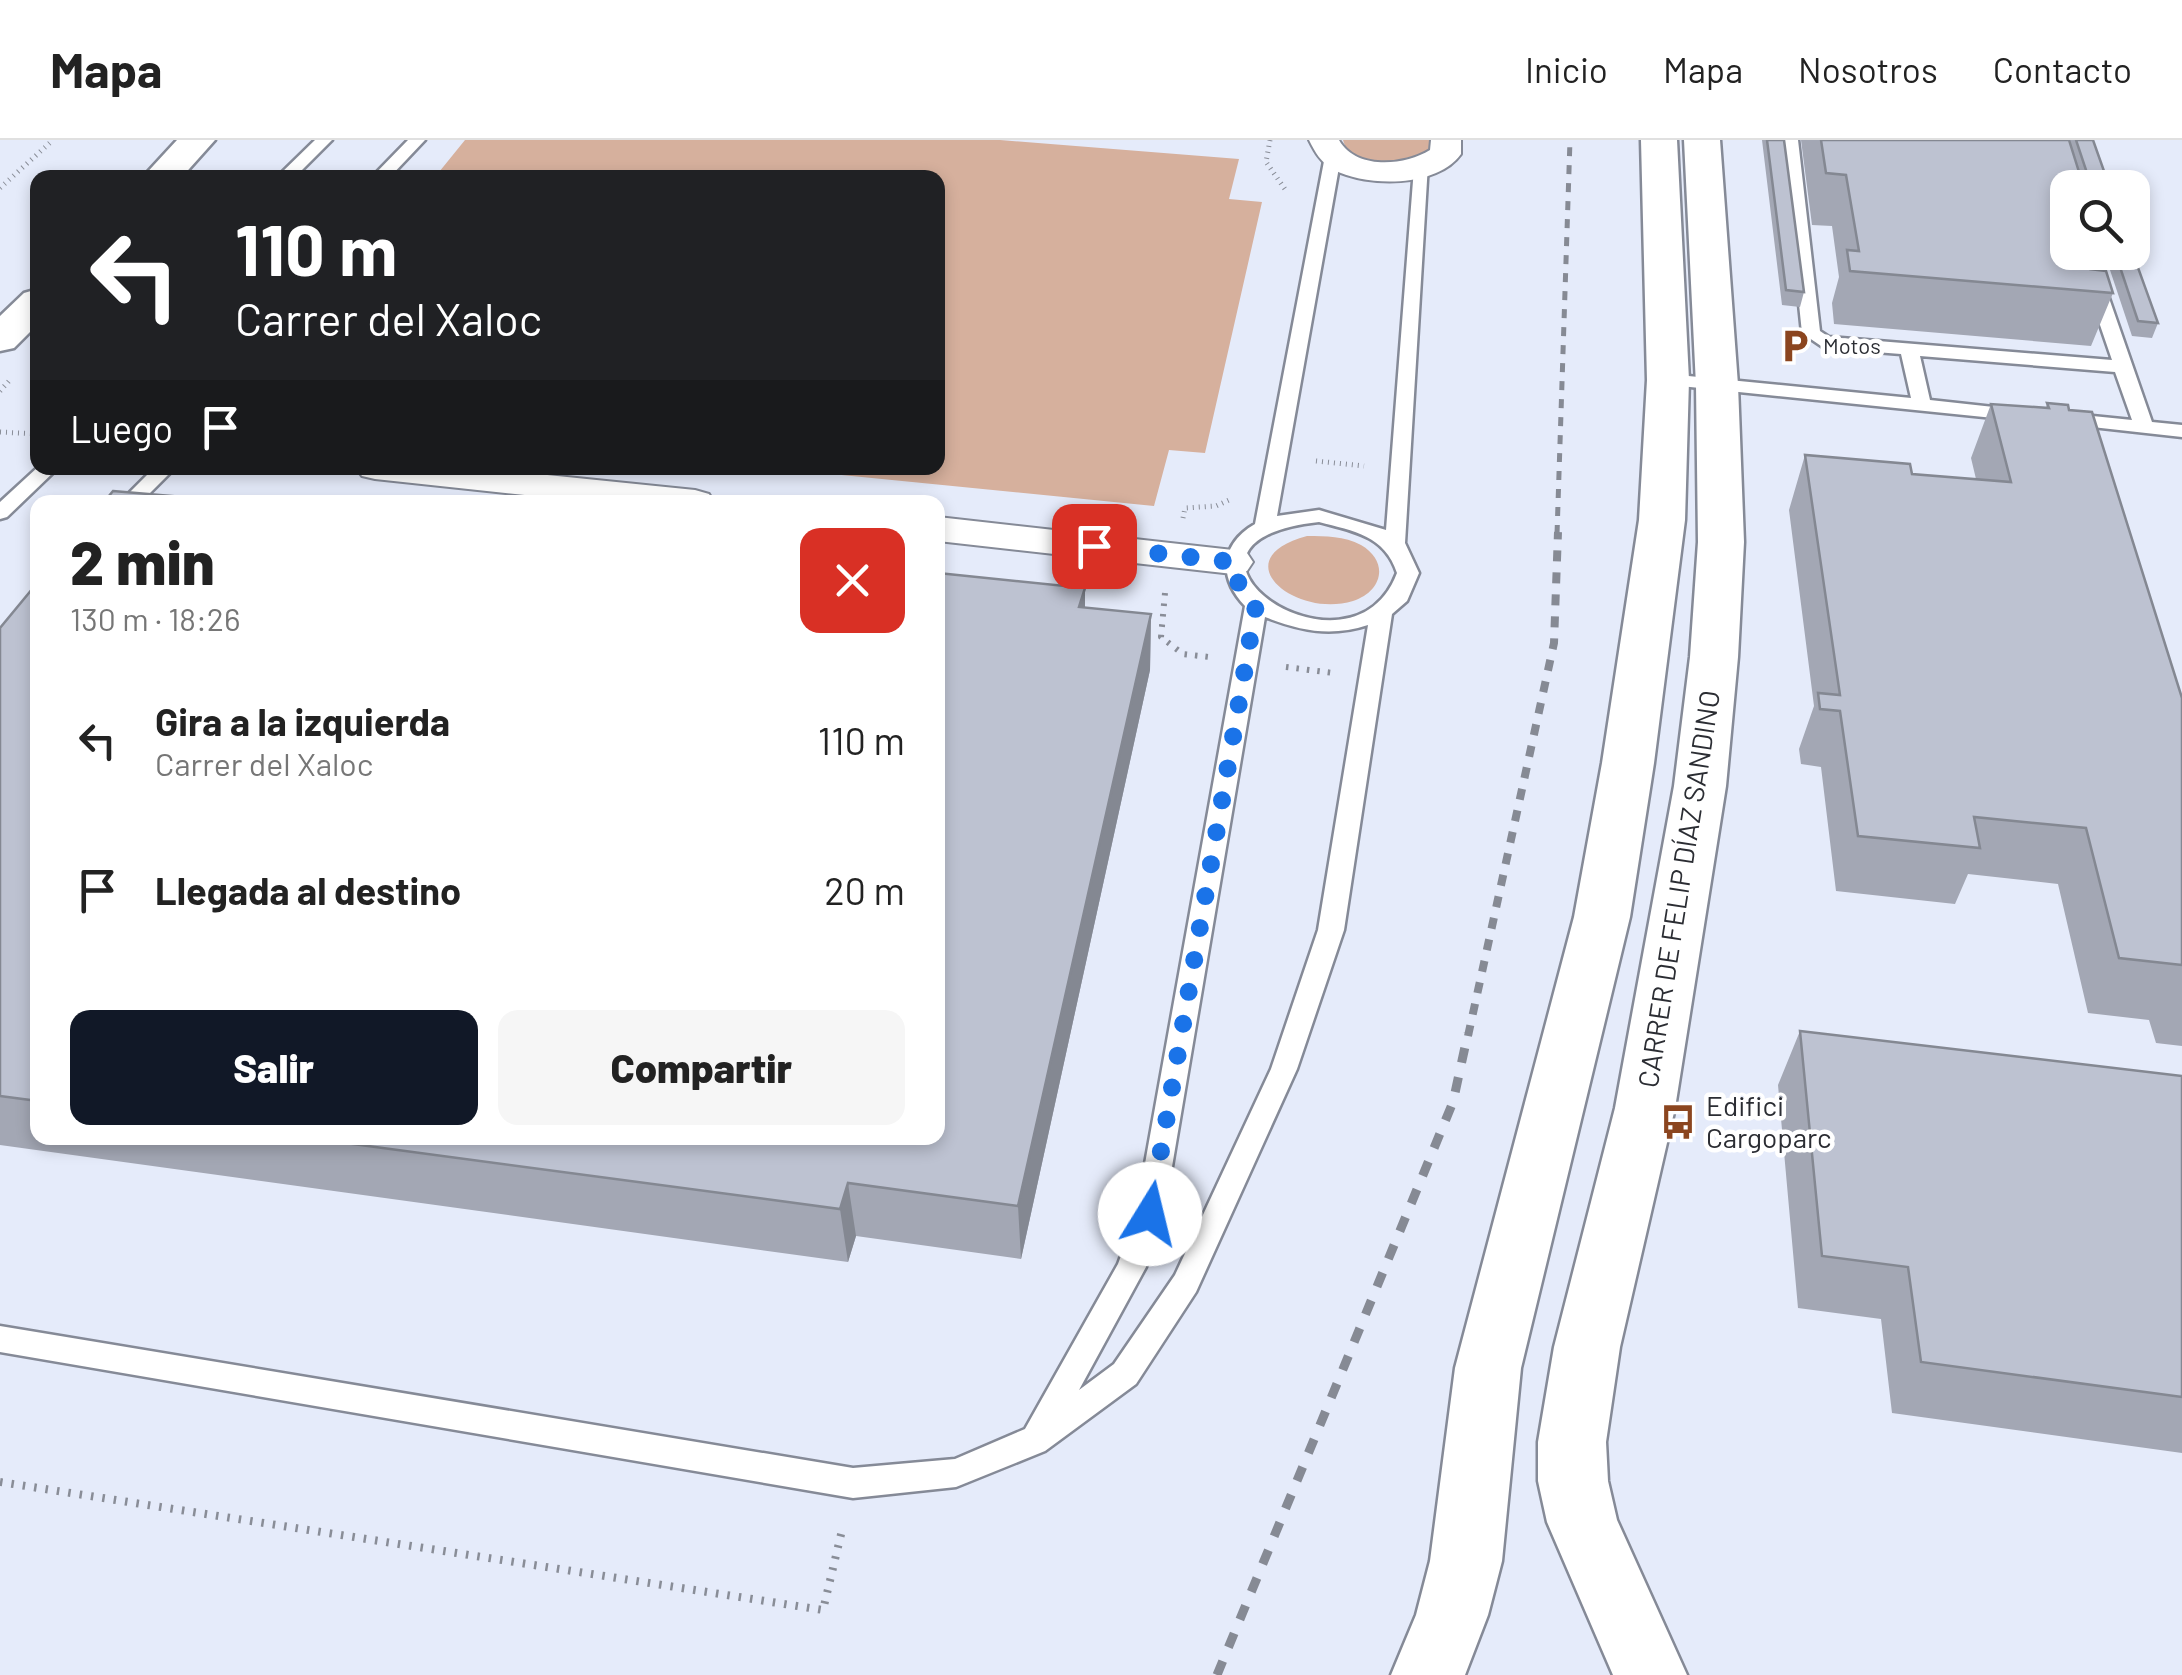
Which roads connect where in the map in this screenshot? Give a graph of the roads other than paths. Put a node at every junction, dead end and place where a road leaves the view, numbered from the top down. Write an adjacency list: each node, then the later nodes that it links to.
1 (197, 140): 10 (main road)
2 (324, 140): 11 (lane)
3 (417, 140): 12 (lane)
4 (1446, 140): 9 (street)
5 (1659, 140): 18 (main road, CARRER DE FELIP DÍAZ SANDINO)
6 (1702, 140): 18 (main road, CARRER DE FELIP DÍAZ SANDINO)
7 (1790, 140): 16 (lane)
8 (1329, 148): 9 (street); 28 (lane)
9 (1422, 168): 30 (lane)
10 (168, 170)
11 (292, 170)
12 (388, 170)
13 (2090, 270): 17 (lane)
14 (30, 309): 15 (main road)
15 (0, 339)
16 (1916, 343): 17 (lane); 19 (lane)
17 (2123, 366): 20 (lane)
18 (1692, 382): 19 (lane); 36 (main road, CARRER DE FELIP DÍAZ SANDINO); 37 (main road, CARRER DE FELIP DÍAZ SANDINO)
19 (1922, 406): 20 (lane)
20 (2144, 428): 21 (lane)
21 (2182, 432)
22 (41, 475): 27 (lane)
23 (158, 475): 25 (lane)
24 (442, 475): 26 (street)
25 (137, 495)
26 (629, 495)
27 (0, 514)
28 (1265, 526): 30 (lane); 31 (lane)
29 (945, 530): 31 (street)
30 (1394, 544): 33 (lane)
31 (1233, 562): 32 (lane)
32 (1256, 605): 33 (lane); 35 (lane)
33 (1381, 614): 35 (lane)
34 (0, 1339): 35 (lane)
35 (1034, 1440)
36 (1428, 1675)
37 (1650, 1675)

